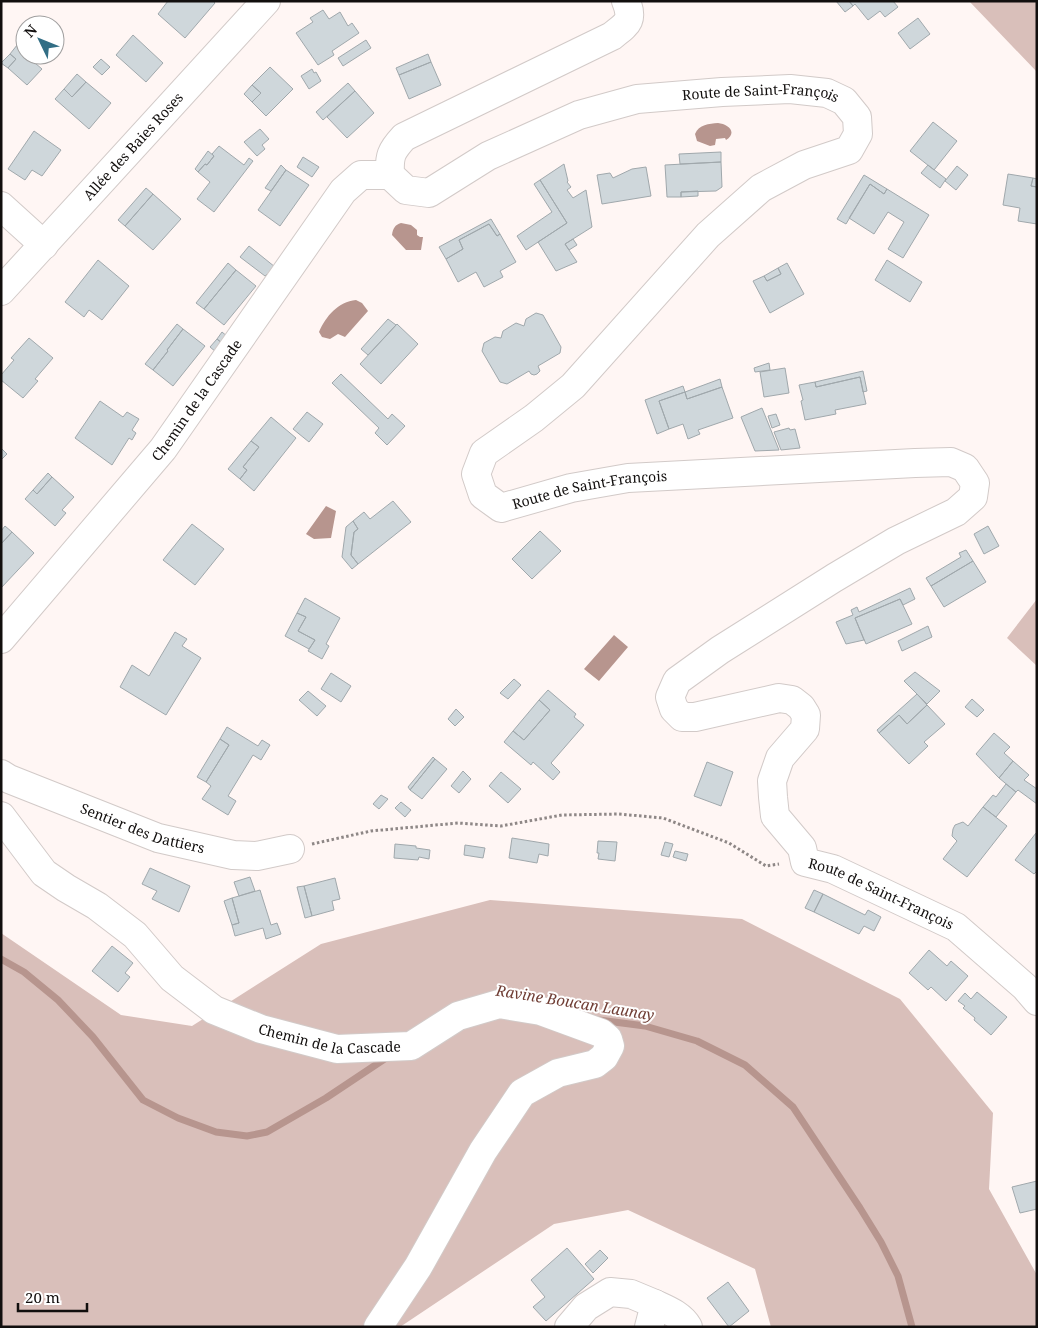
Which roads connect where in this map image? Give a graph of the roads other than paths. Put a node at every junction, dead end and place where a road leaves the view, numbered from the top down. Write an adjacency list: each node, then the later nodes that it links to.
1 (266, 1): 5 (main road, Allée des Baies Roses)
2 (626, 1): 3 (main road)
3 (390, 175): 7 (main road, Chemin de la Cascade); 11 (main road, Route de Saint-François)
4 (1, 206): 5 (main road)
5 (44, 245): 6 (main road, Allée des Baies Roses)
6 (1, 291)
7 (1, 639)
8 (1, 774): 10 (main road, Sentier des Dattiers)
9 (1, 816): 13 (main road, Chemin de la Cascade)
10 (290, 849)
11 (1037, 1001)
12 (652, 1315): 14 (main road); 15 (main road)
13 (378, 1327)
14 (569, 1327)
15 (688, 1327)

